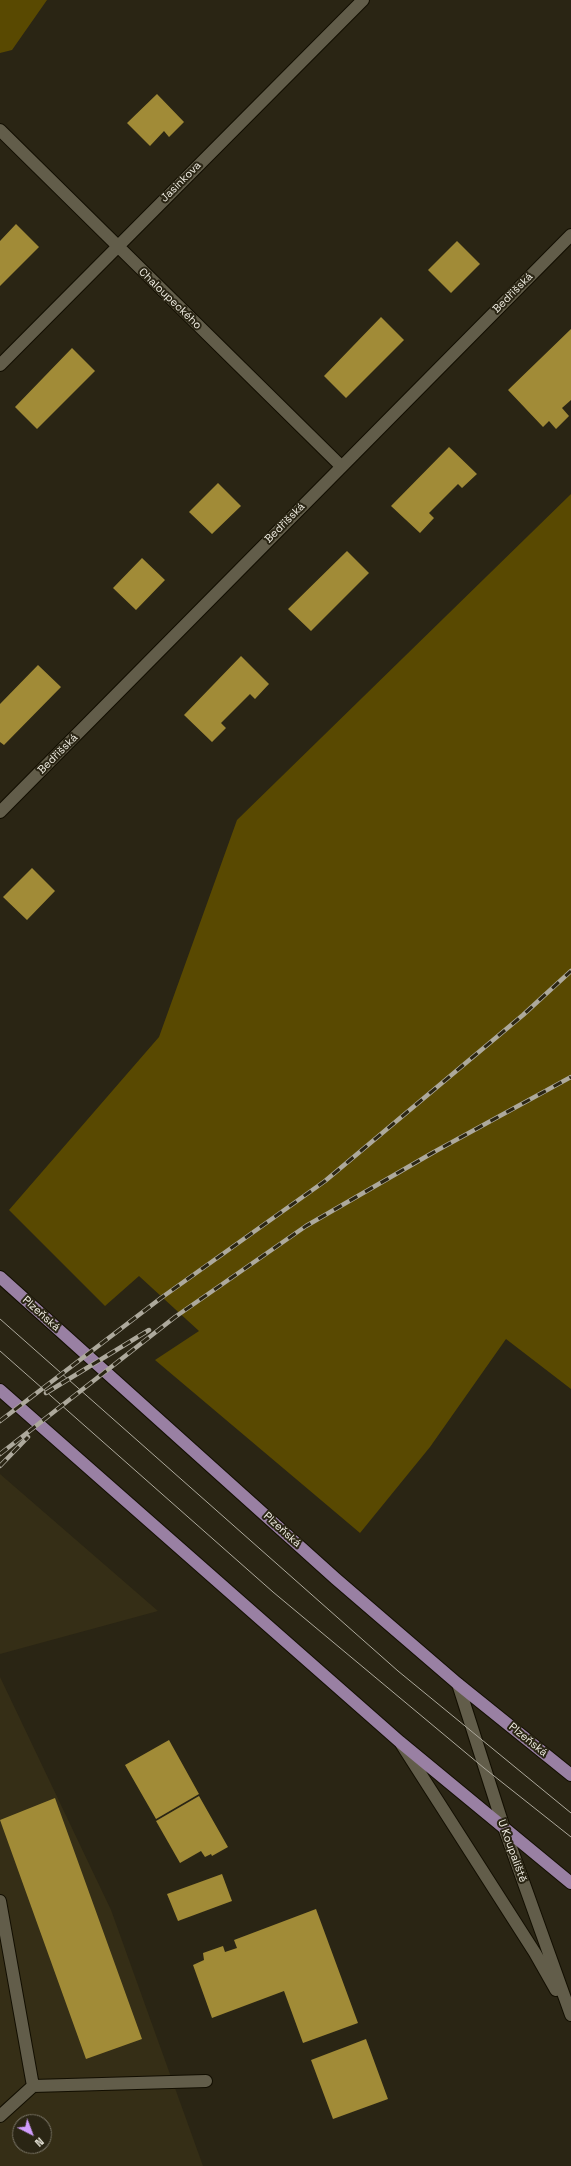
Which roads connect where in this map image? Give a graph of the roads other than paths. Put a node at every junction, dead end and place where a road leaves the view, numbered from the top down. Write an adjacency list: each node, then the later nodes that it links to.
1 (363, 0): 4 (street, Jasinkova)
2 (0, 130): 4 (street, Chaloupeckého)
3 (571, 234): 6 (street, Bedřišská)
4 (116, 247): 5 (street, Jasinkova); 6 (street, Chaloupeckého)
5 (0, 365)
6 (341, 466): 7 (street, Bedřišská)
7 (0, 812)
8 (0, 1277): 10 (main road, Plzeňská)
9 (0, 1390): 11 (main road)
10 (458, 1684): 12 (main road, Plzeňská); 13 (street, U Koupaliště)
11 (400, 1742): 13 (main road); 16 (street, U Koupaliště)
12 (571, 1775)
13 (503, 1825): 14 (main road); 16 (street, U Koupaliště)
14 (571, 1883)
15 (0, 1901): 18 (street)
16 (571, 2015)
17 (206, 2082): 18 (street)
18 (32, 2086): 19 (street)
19 (0, 2116)

